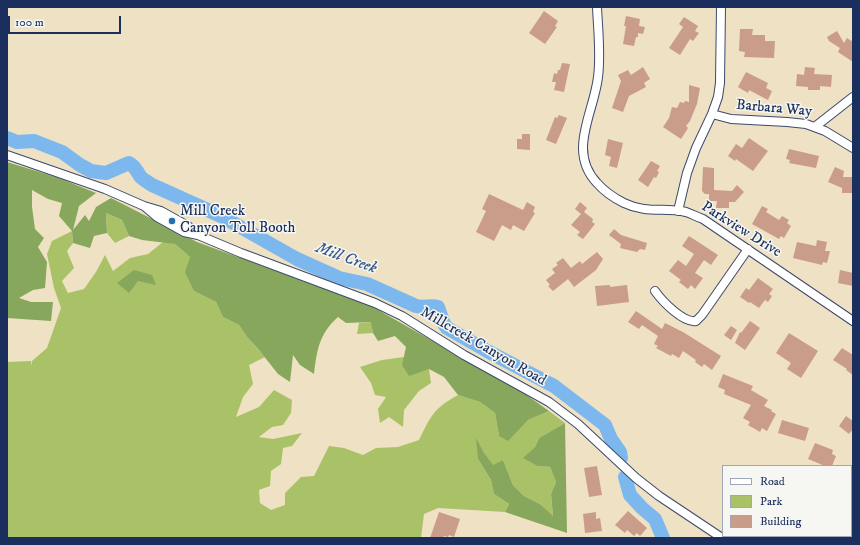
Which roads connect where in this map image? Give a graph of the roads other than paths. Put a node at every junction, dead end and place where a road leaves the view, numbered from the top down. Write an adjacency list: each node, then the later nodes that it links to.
1 (597, 7): 8 (street, Parkview Drive)
2 (721, 7): 4 (street)
3 (853, 96): 5 (street)
4 (712, 114): 5 (street, Barbara Way); 8 (street)
5 (816, 126): 6 (street, Barbara Way)
6 (853, 148)
7 (7, 156): 12 (street, Millcreek Canyon Road)
8 (678, 211): 9 (street, Parkview Drive)
9 (748, 249): 10 (street); 11 (street, Parkview Drive)
10 (655, 291)
11 (853, 321)
12 (722, 538)

